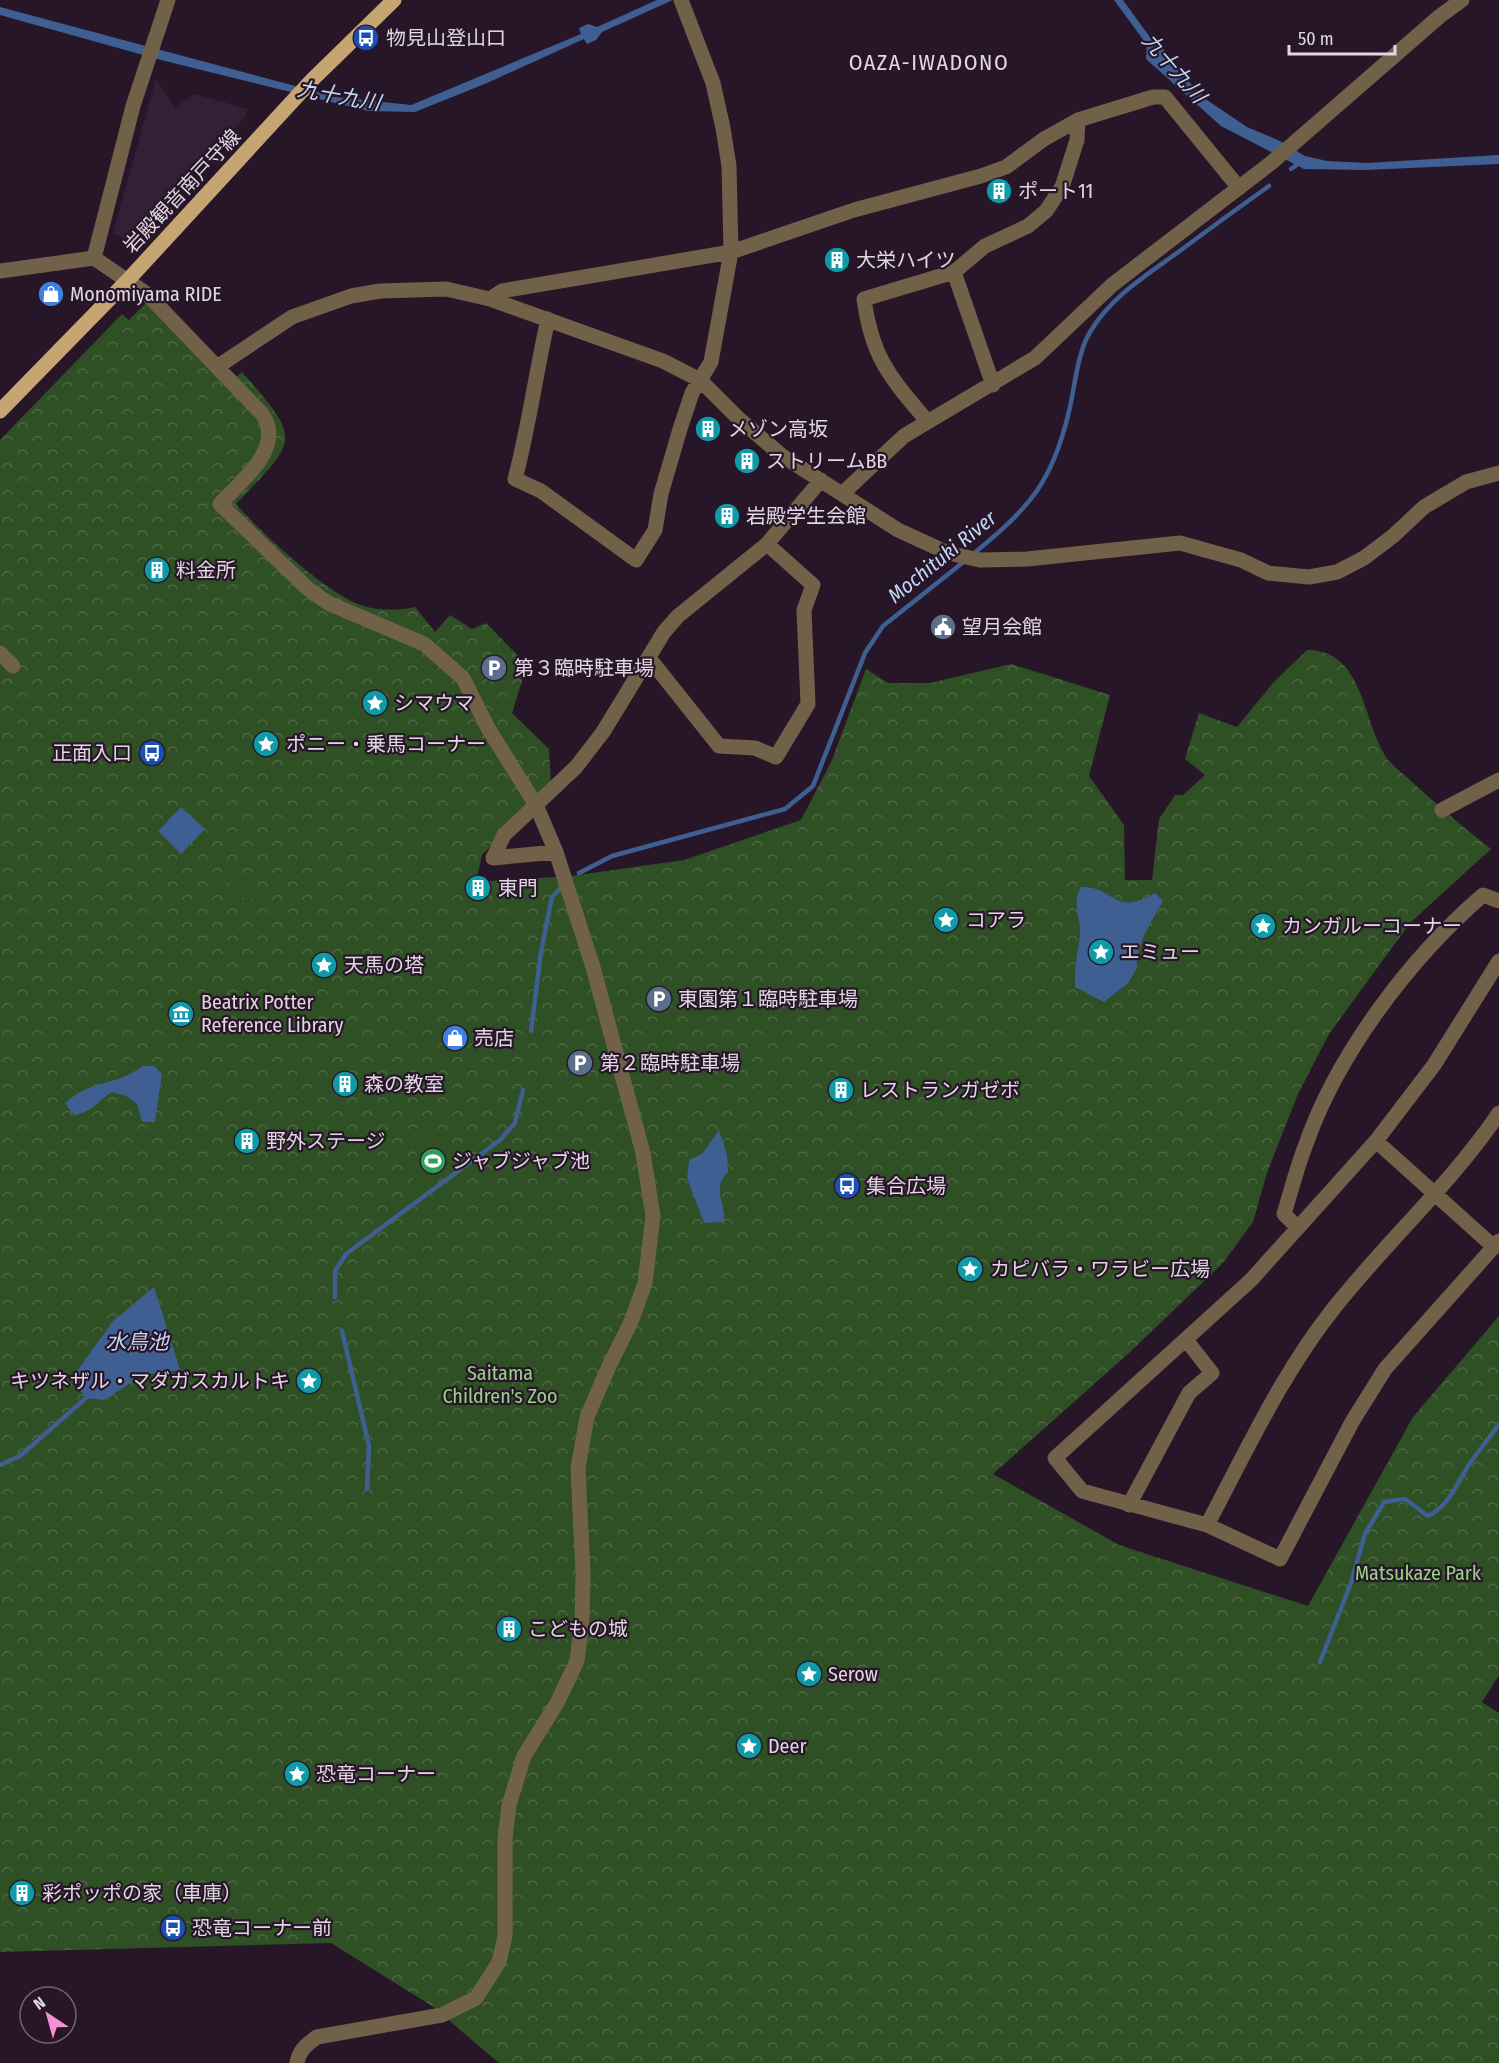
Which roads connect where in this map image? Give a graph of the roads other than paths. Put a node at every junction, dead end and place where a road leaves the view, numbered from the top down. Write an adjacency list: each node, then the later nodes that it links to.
1 (168, 0): 8 (street)
2 (394, 0): 11 (main road, 岩殿観音南戸守線)
3 (1462, 0): 6 (street)
4 (683, 4): 7 (street)
5 (1078, 120): 6 (street); 7 (street); 10 (street)
6 (1239, 188): 16 (street)
7 (731, 252): 12 (street); 15 (street)
8 (94, 258): 9 (street); 11 (street)
9 (0, 271)
10 (954, 272): 16 (street); 18 (street)
11 (128, 279): 14 (street); 17 (main road, 岩殿観音南戸守線)
12 (490, 299): 13 (street); 14 (street)
13 (548, 319): 15 (street); 15 (street)
14 (217, 367): 27 (street)
15 (700, 380): 20 (street)
16 (993, 385): 18 (street)
17 (0, 411)
18 (927, 421): 21 (street)
19 (1499, 473): 21 (street)
20 (821, 480): 21 (street); 22 (street)
21 (843, 493)
22 (767, 544): 24 (street); 24 (street)
23 (0, 653): 25 (street)
24 (649, 658): 27 (street)
25 (13, 666)
26 (1499, 780): 28 (street)
27 (536, 805): 29 (street); 29 (street)
28 (1442, 810)
29 (556, 852): 40 (street)
30 (1499, 902): 35 (street)
31 (1499, 961): 33 (street)
32 (1499, 1113): 34 (street)
33 (1376, 1141): 34 (street); 35 (street)
34 (1436, 1195): 36 (street); 39 (street)
35 (1297, 1227): 37 (street)
36 (1497, 1244): 39 (street)
37 (1187, 1341): 38 (street); 38 (street)
38 (1129, 1505): 39 (street)
39 (1207, 1525)
40 (297, 2063)

